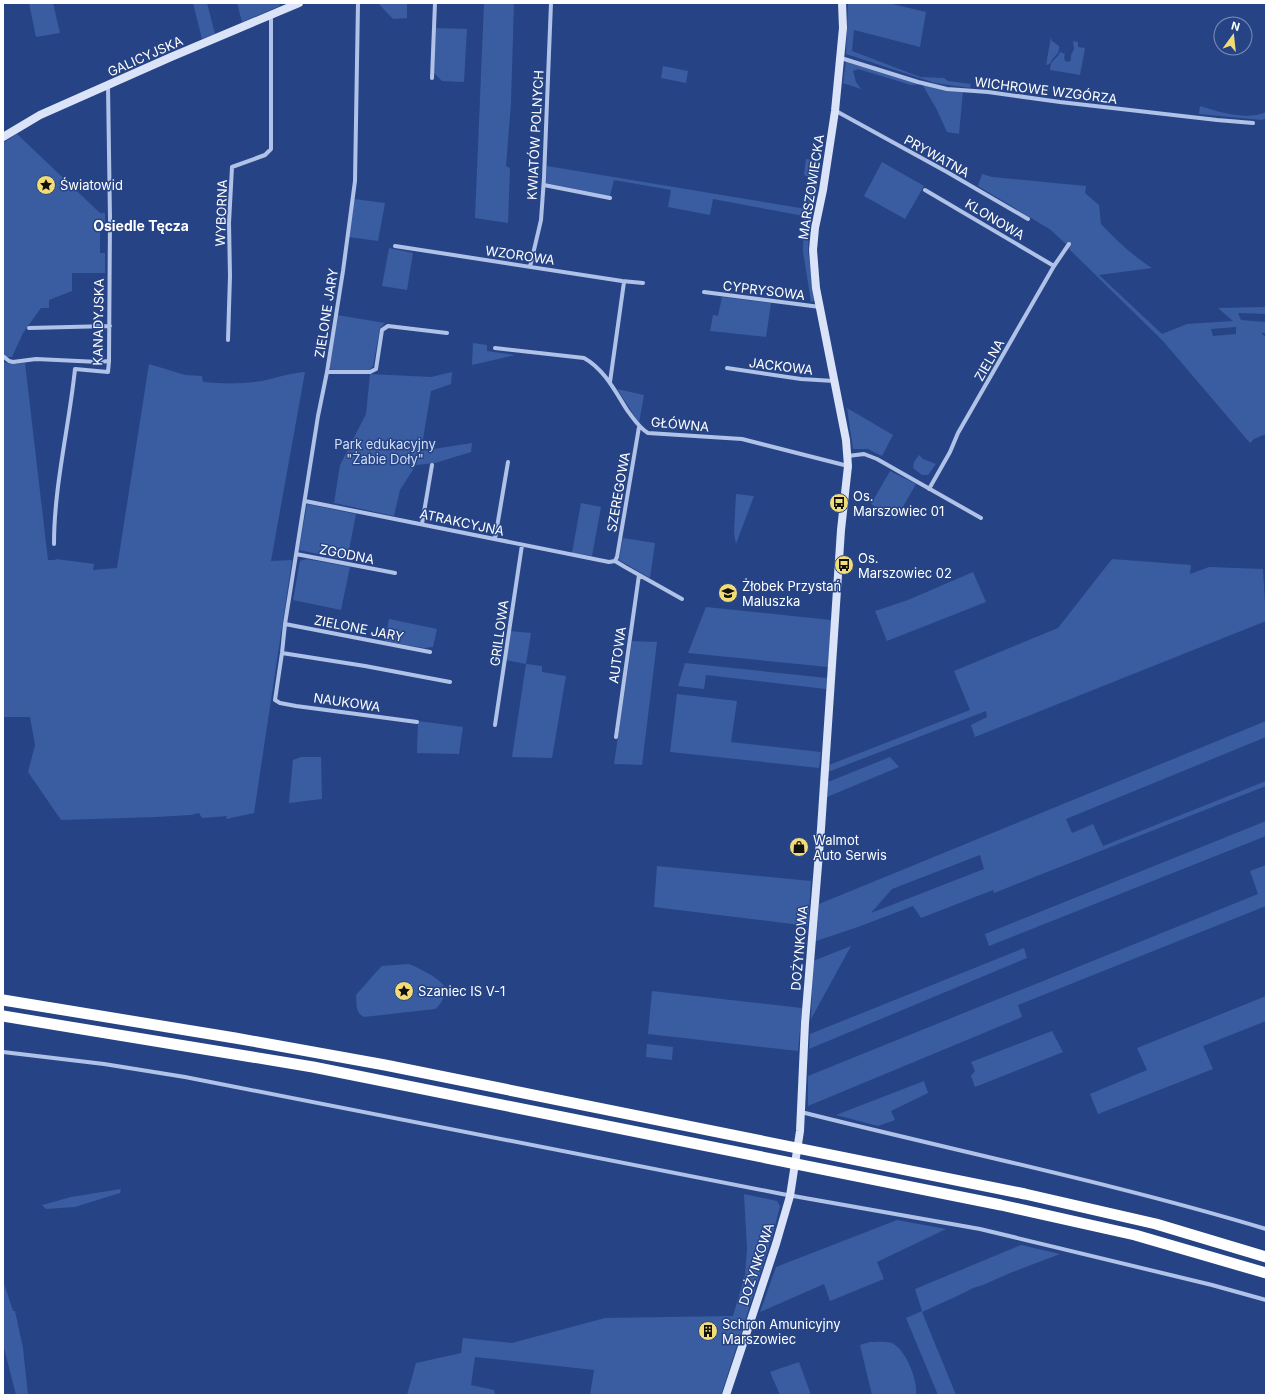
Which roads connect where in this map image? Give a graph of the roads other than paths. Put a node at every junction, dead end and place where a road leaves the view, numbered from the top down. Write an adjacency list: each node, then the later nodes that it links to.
1 (299, 3): 6 (street, GALICYJSKA)
2 (358, 3): 33 (street, ZIELONE JARY)
3 (435, 3): 8 (street)
4 (551, 3): 13 (street, KWIATÓW POLNYCH)
5 (842, 3): 7 (street, MARSZOWIECKA)
6 (271, 15): 9 (street, GALICYJSKA); 28 (street, WYBORNA)
7 (840, 58): 10 (street, MARSZOWIECKA); 11 (street, WICHROWE WZGÓRZA)
8 (432, 78)
9 (108, 86): 12 (street, GALICYJSKA); 25 (street, KANADYJSKA)
10 (835, 111): 16 (street, PRYWATNA); 24 (street, MARSZOWIECKA)
11 (1253, 123)
12 (3, 137)
13 (544, 185): 15 (street); 19 (street, KWIATÓW POLNYCH)
14 (925, 190): 20 (street, KLONOWA)
15 (610, 198)
16 (1028, 219)
17 (1069, 244): 20 (street, ZIELNA)
18 (395, 246): 19 (street, WZOROWA)
19 (530, 266): 21 (street, WZOROWA)
20 (1054, 266): 41 (street, ZIELNA)
21 (624, 282): 22 (street, WZOROWA); 35 (street)
22 (643, 283)
23 (704, 292): 24 (street, CYPRYSOWA)
24 (820, 307): 34 (street, MARSZOWIECKA)
25 (110, 326): 26 (street); 31 (street, KANADYJSKA)
26 (29, 328)
27 (447, 333): 33 (street)
28 (228, 340)
29 (495, 348): 35 (street, GŁÓWNA)
30 (3, 356): 31 (street)
31 (109, 361): 47 (street, KANADYJSKA)
32 (727, 368): 34 (street, JACKOWA)
33 (327, 372): 43 (street, ZIELONE JARY)
34 (834, 381): 37 (street, MARSZOWIECKA)
35 (610, 382): 36 (street, GŁÓWNA)
36 (639, 427): 40 (street, GŁÓWNA); 50 (street, SZEREGOWA)
37 (848, 456): 40 (street, MARSZOWIECKA); 41 (street)
38 (508, 462): 46 (street)
39 (432, 465): 45 (street)
40 (848, 466): 42 (street, MARSZOWIECKA)
41 (929, 489): 44 (street)
42 (845, 492): 65 (street, DOŻYNKOWA)
43 (305, 501): 45 (street, ATRAKCYJNA); 49 (street, ZIELONE JARY)
44 (981, 518)
45 (422, 524): 46 (street, ATRAKCYJNA)
46 (494, 539): 48 (street, ATRAKCYJNA)
47 (54, 544)
48 (522, 545): 50 (street, ATRAKCYJNA); 60 (street, GRILLOWA)
49 (296, 554): 51 (street, ZGODNA); 54 (street, ZIELONE JARY)
50 (615, 561): 52 (street)
51 (395, 573)
52 (639, 576): 53 (street); 61 (street, AUTOWA)
53 (682, 599)
54 (285, 624): 55 (street, ZIELONE JARY); 56 (street, ZIELONE JARY)
55 (430, 652)
56 (282, 653): 57 (street); 58 (street, ZIELONE JARY)
57 (450, 682)
58 (275, 700): 59 (street, NAUKOWA)
59 (417, 722)
60 (495, 725)
61 (616, 737)
62 (3, 1000): 68 (highway)
63 (3, 1016): 69 (highway)
64 (3, 1052): 66 (street)
65 (801, 1112): 66 (street, DOŻYNKOWA); 67 (street)
66 (790, 1196): 70 (street); 71 (street, DOŻYNKOWA)
67 (1266, 1229)
68 (1266, 1257)
69 (1266, 1273)
70 (1266, 1300)
71 (726, 1395)

